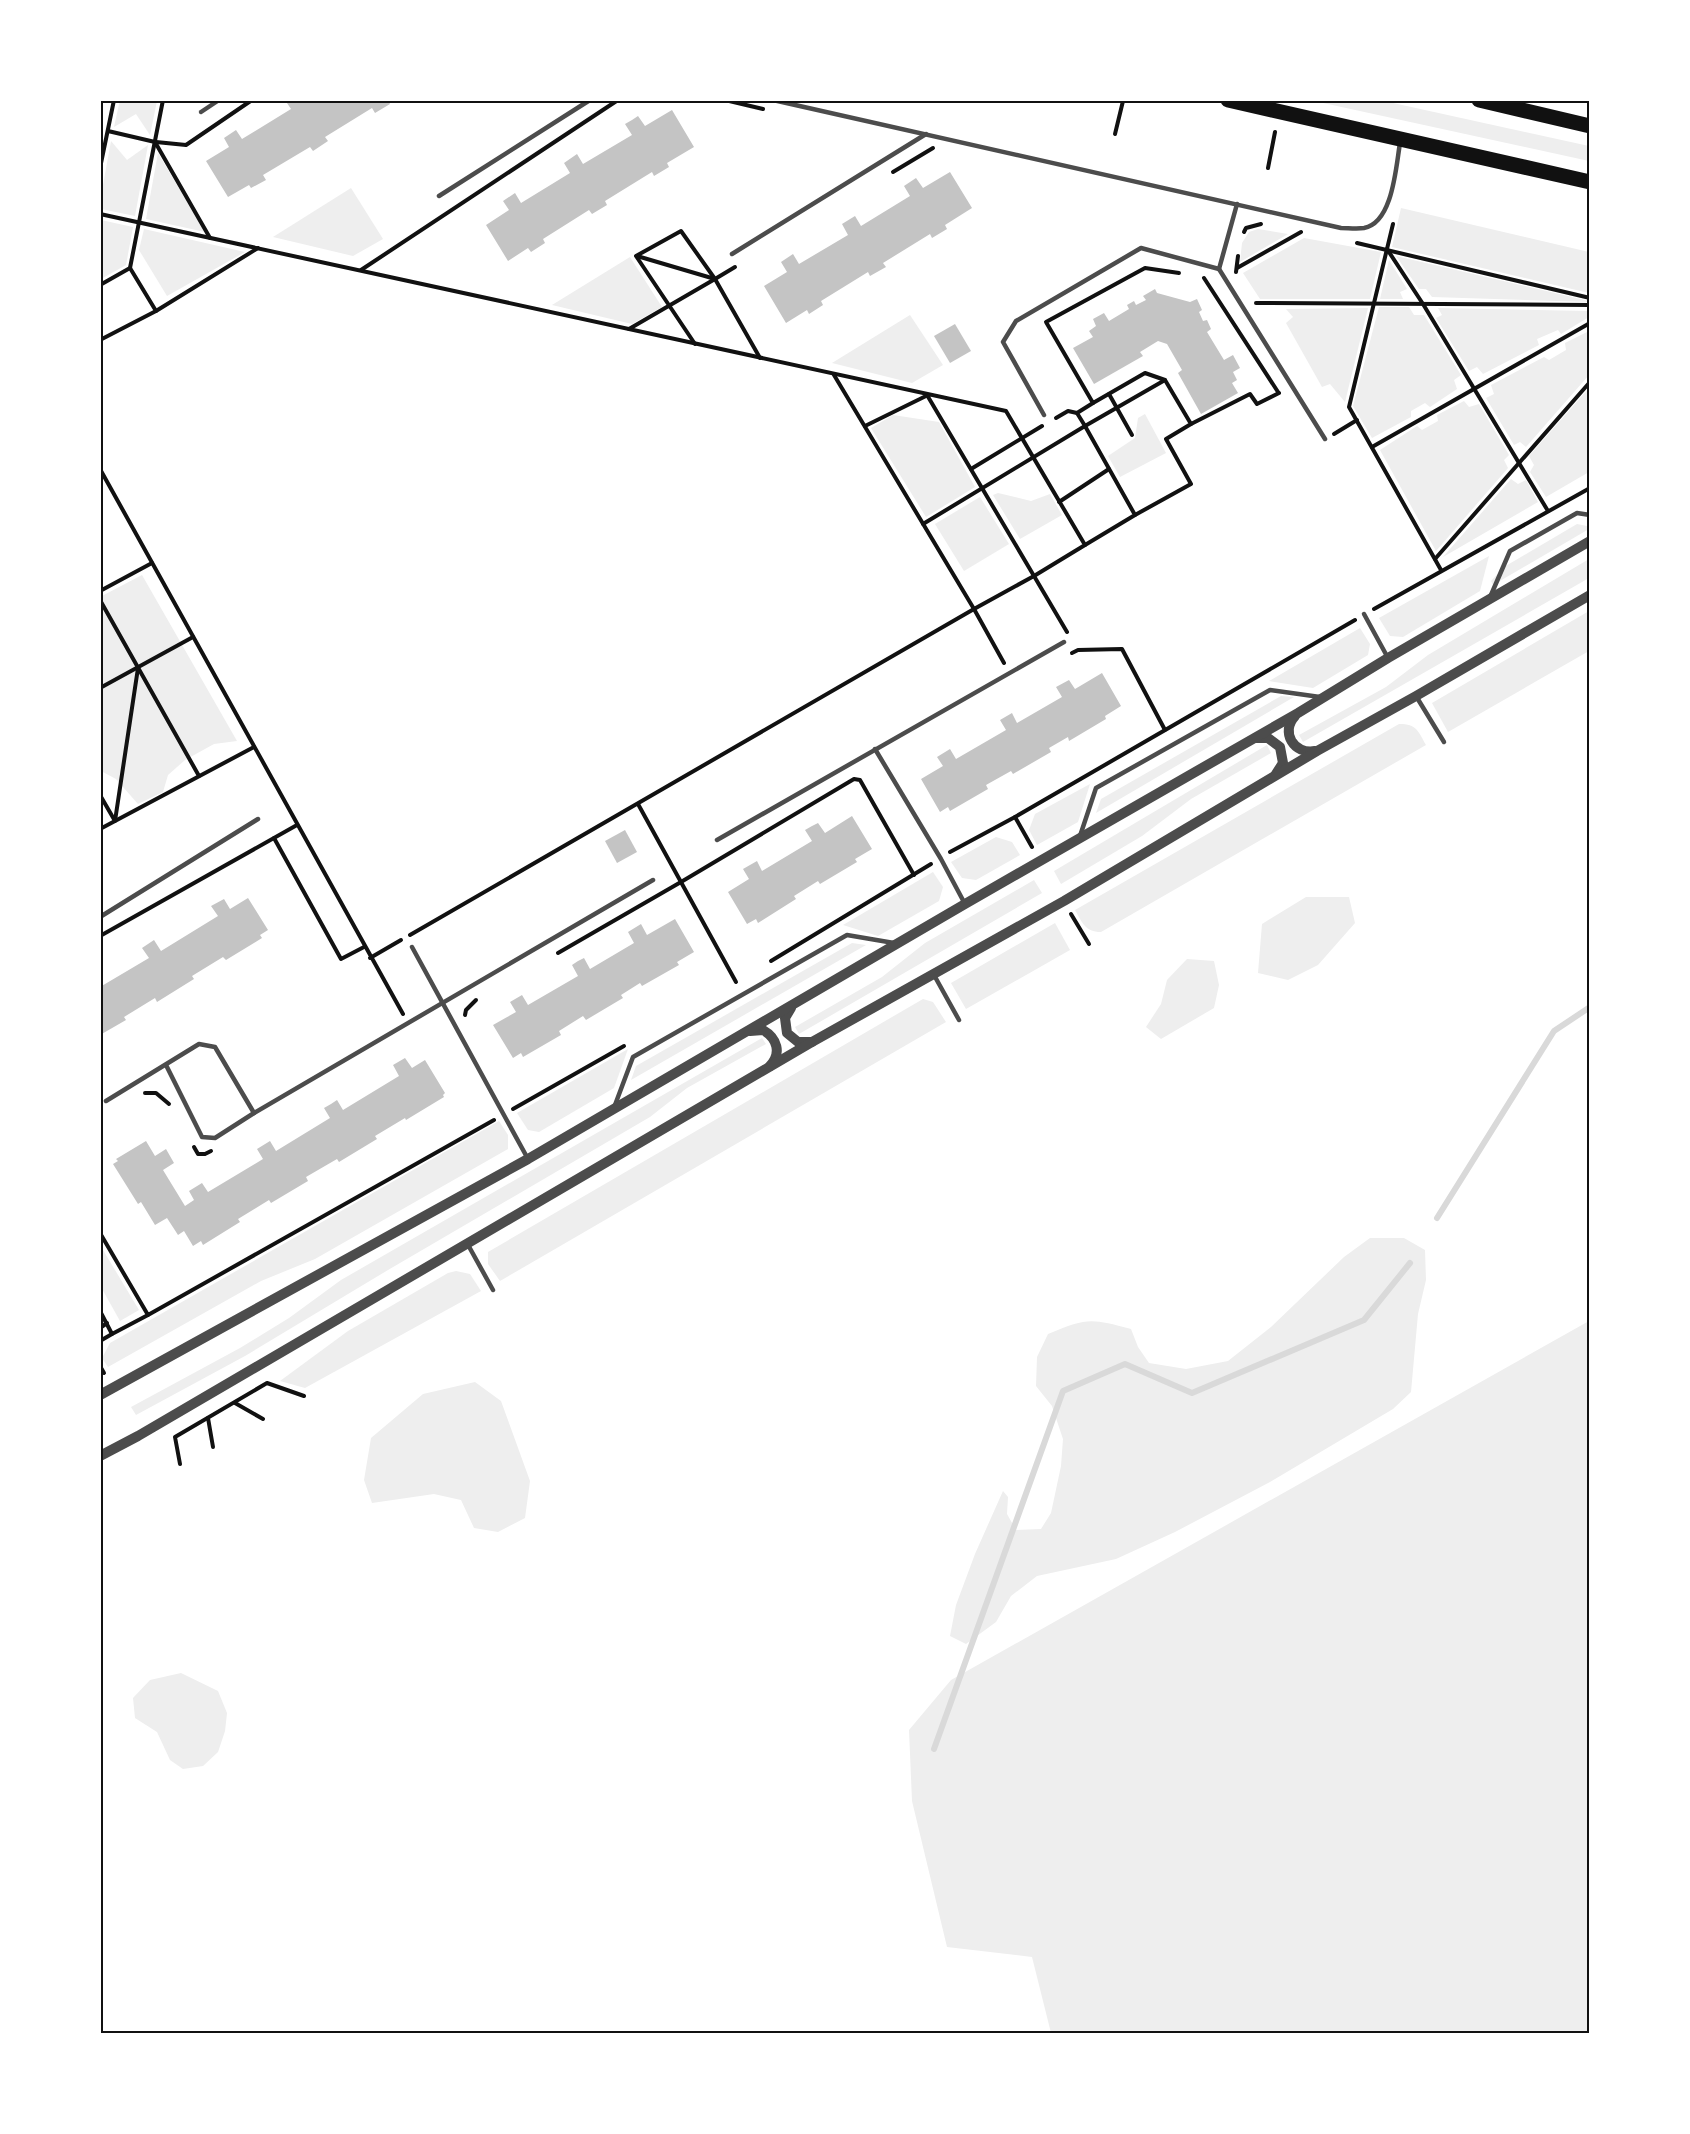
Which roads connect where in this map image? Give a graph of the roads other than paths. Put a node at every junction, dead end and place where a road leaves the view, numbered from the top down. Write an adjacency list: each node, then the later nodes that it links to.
1 (219, 100): 6 (lane)
2 (590, 100): 11 (lane)
3 (773, 100): 8 (lane)
4 (1228, 100): 9 (main road)
5 (1479, 100): 7 (main road)
6 (201, 112)
7 (1590, 126)
8 (926, 134): 12 (lane); 13 (lane)
9 (1401, 140): 10 (main road); 12 (lane)
10 (1590, 182)
11 (440, 196)
12 (1237, 204): 14 (lane)
13 (732, 254)
14 (1220, 269): 15 (lane); 16 (lane)
15 (1044, 415)
16 (1325, 439)
17 (1590, 516): 20 (lane)
18 (1590, 541): 20 (street)
19 (1590, 595): 24 (street)
20 (1489, 600): 23 (street)
21 (1364, 614): 23 (lane)
22 (1064, 642): 29 (lane)
23 (1388, 658): 25 (street)
24 (1416, 696): 28 (lane); 30 (street)
25 (1323, 697): 26 (street); 33 (lane)
26 (1298, 713): 27 (street); 30 (street)
27 (1253, 739): 31 (street); 33 (street)
28 (1444, 742)
29 (875, 749): 34 (lane); 36 (lane)
30 (1317, 751): 31 (street)
31 (1274, 776): 40 (street)
32 (258, 819): 37 (lane)
33 (1080, 838): 36 (street)
34 (717, 840)
35 (653, 880): 41 (lane)
36 (965, 904): 38 (street)
37 (100, 917)
38 (897, 944): 42 (street); 49 (lane)
39 (412, 947): 41 (lane)
40 (934, 975): 43 (lane); 45 (street)
41 (442, 1002): 50 (lane); 51 (lane)
42 (794, 1005): 44 (street); 45 (street)
43 (959, 1020)
44 (748, 1031): 47 (street); 49 (street)
45 (812, 1042): 47 (street)
46 (166, 1065): 48 (lane); 50 (lane); 50 (lane)
47 (768, 1068): 52 (street)
48 (106, 1101)
49 (614, 1108): 51 (street)
50 (254, 1113)
51 (528, 1159): 54 (street)
52 (467, 1243): 53 (lane); 55 (street)
53 (493, 1290)
54 (100, 1395)
55 (100, 1456)

